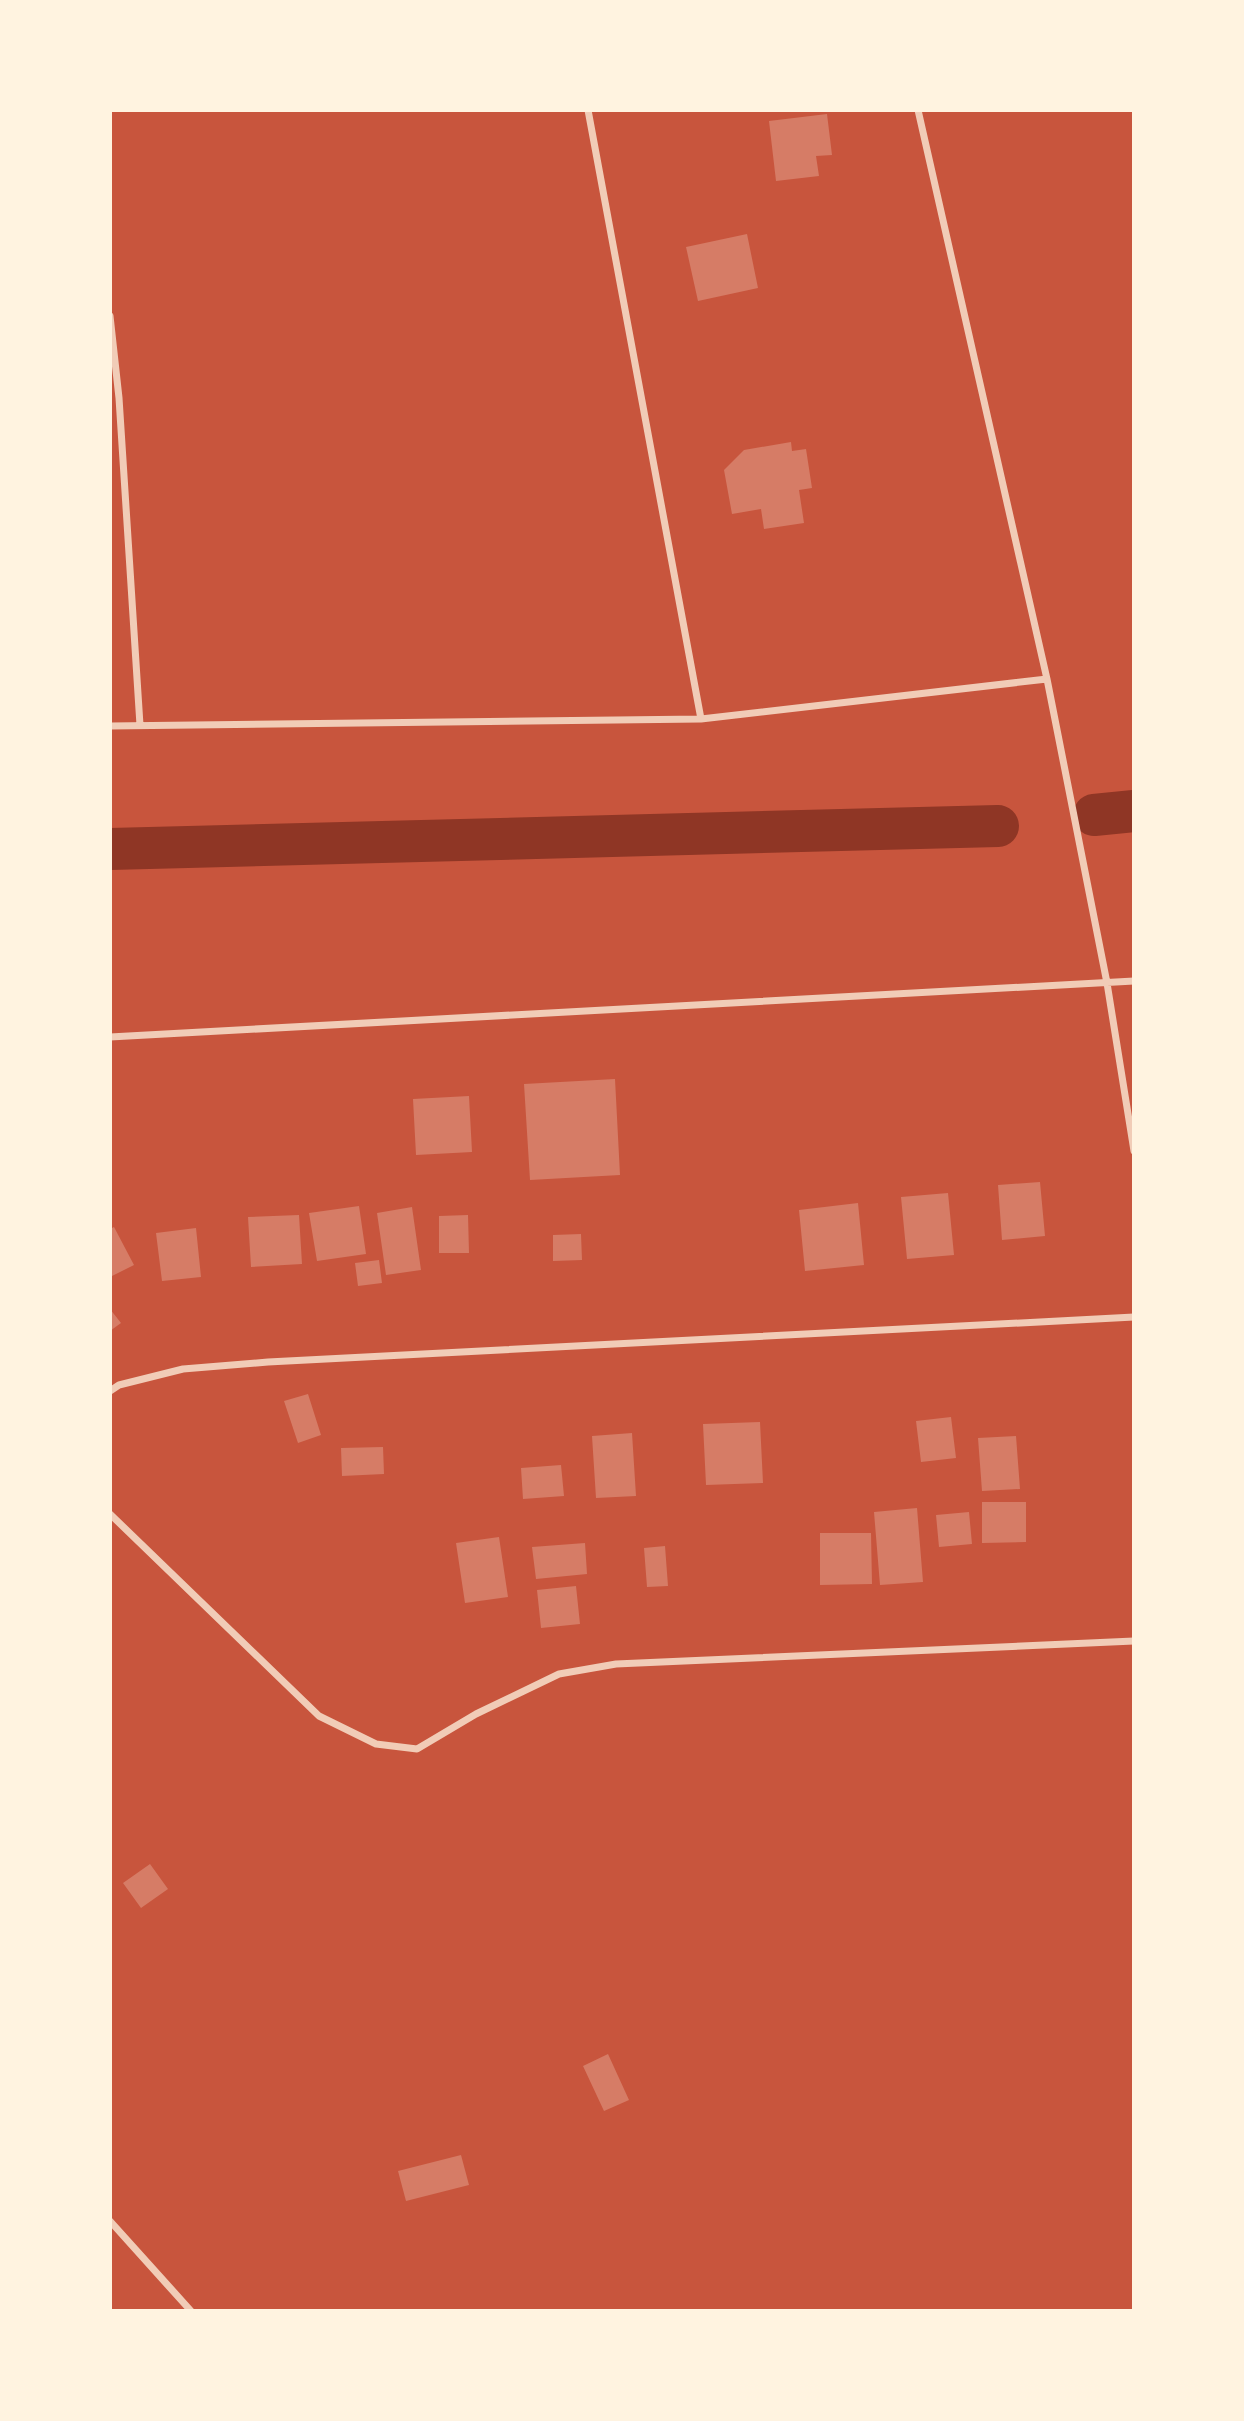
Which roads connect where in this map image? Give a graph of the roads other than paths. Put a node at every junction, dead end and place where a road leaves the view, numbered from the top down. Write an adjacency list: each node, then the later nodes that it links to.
1 (588, 110): 7 (street)
2 (918, 110): 6 (street)
3 (110, 316): 5 (street)
4 (110, 398): 5 (street)
5 (119, 398): 8 (street)
6 (1047, 679): 7 (street); 11 (street)
7 (701, 719): 8 (street)
8 (140, 725): 9 (street)
9 (110, 726)
10 (1134, 981): 11 (street)
11 (1107, 983): 12 (street); 13 (street)
12 (110, 1037)
13 (1134, 1151)
14 (1134, 1317): 15 (street)
15 (110, 1391)
16 (110, 1514): 17 (street)
17 (1134, 1641)
18 (110, 2221): 19 (street)
19 (191, 2311)

